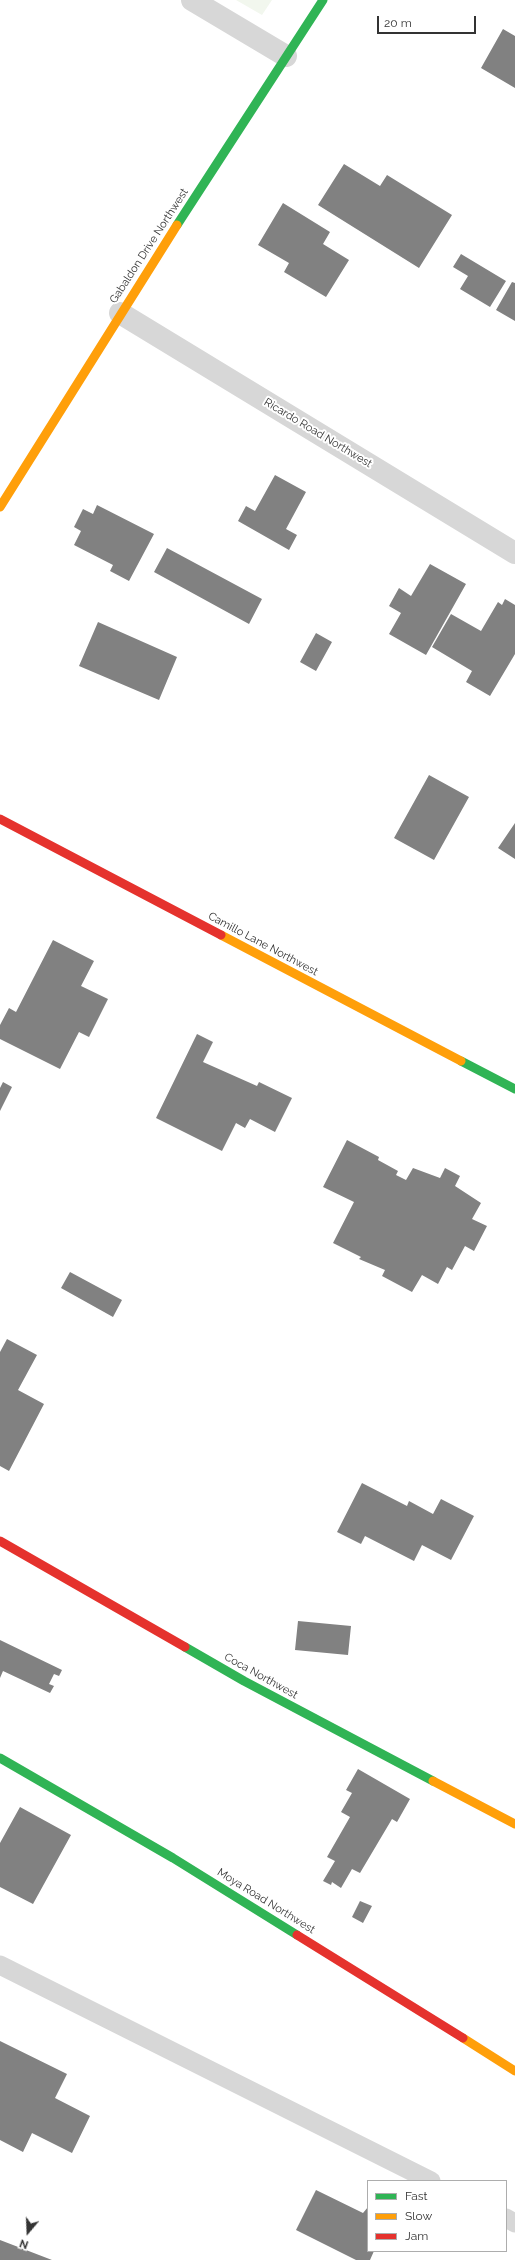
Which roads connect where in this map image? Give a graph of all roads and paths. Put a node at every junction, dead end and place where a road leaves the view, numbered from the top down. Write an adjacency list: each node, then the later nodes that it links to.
1 (192, 0): 3 (street)
2 (323, 0): 3 (street, Gabaldon Drive Northwest)
3 (286, 56): 4 (street, Gabaldon Drive Northwest)
4 (120, 313): 5 (street, Gabaldon Drive Northwest); 6 (street, Ricardo Road Northwest)
5 (0, 507)
6 (515, 553)
7 (0, 819): 8 (street, Camillo Lane Northwest)
8 (515, 1089)
9 (0, 1541): 11 (street, Coca Northwest)
10 (0, 1758): 13 (street, Moya Road Northwest)
11 (515, 1824)
12 (0, 1965): 14 (lane)
13 (515, 2071)
14 (429, 2180)

